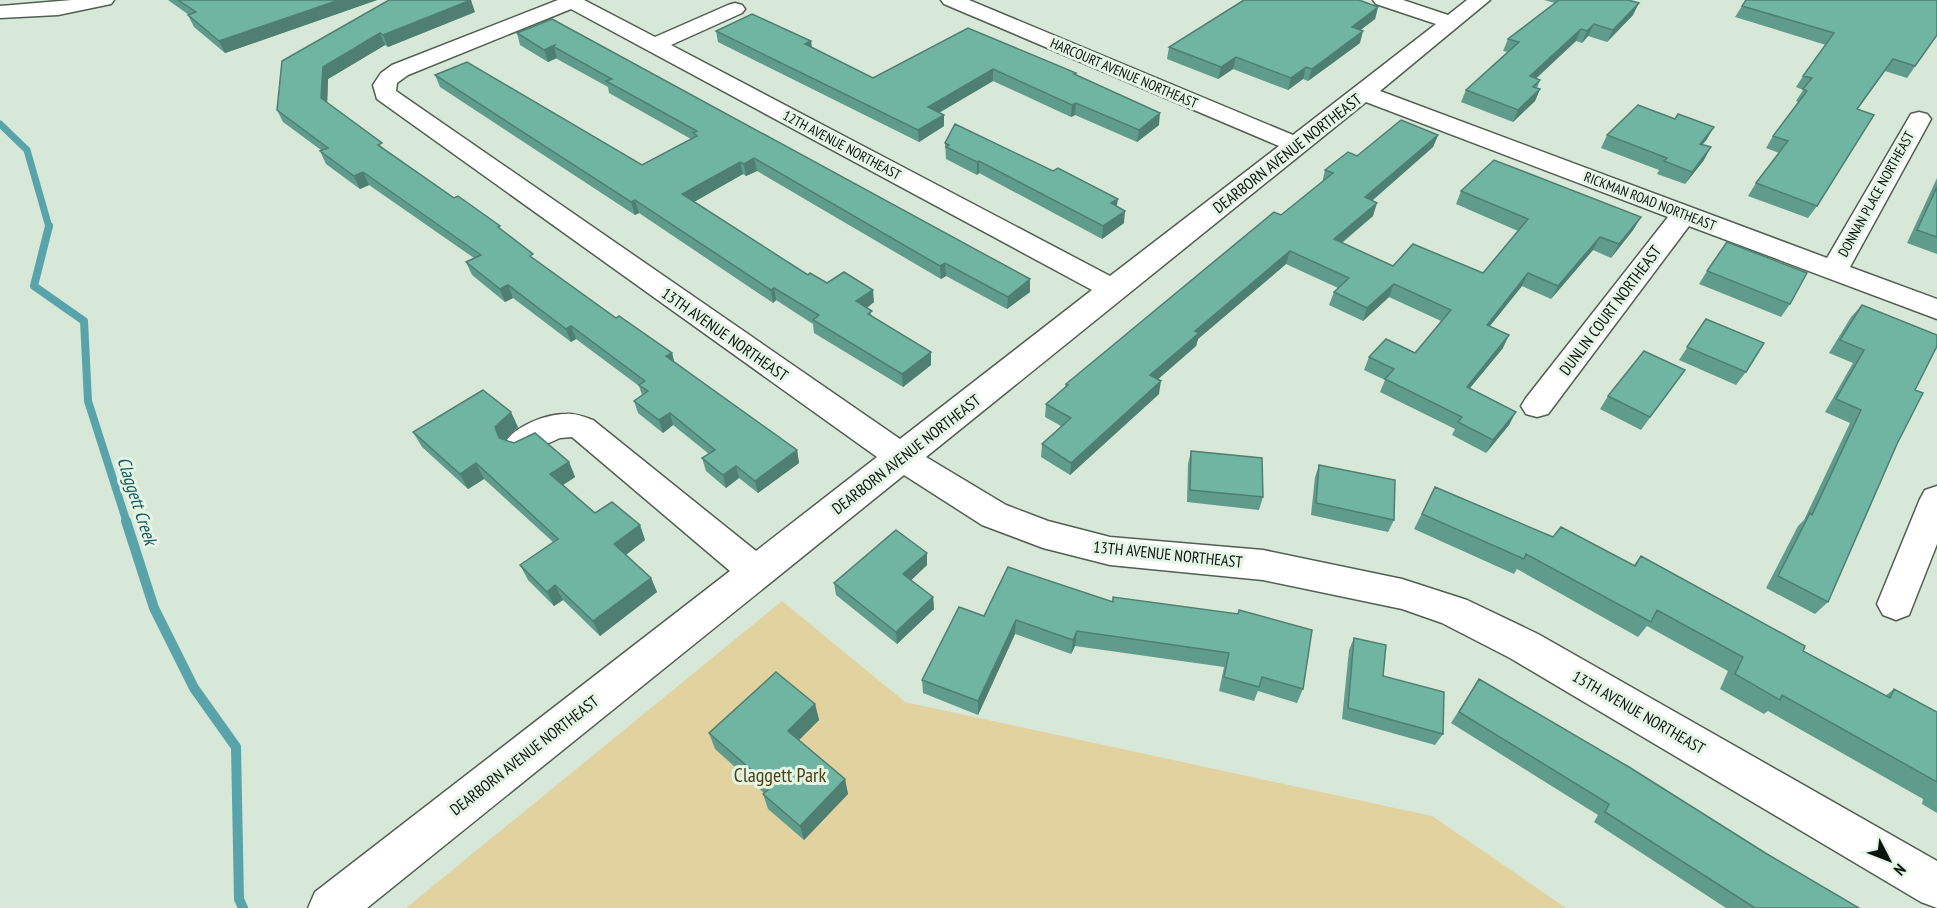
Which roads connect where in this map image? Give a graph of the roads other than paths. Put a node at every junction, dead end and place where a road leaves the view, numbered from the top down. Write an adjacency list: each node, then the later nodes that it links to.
1 (104, 0): 7 (street)
2 (951, 0): 12 (street, HARCOURT AVENUE NORTHEAST)
3 (1383, 0): 8 (street)
4 (1480, 0): 8 (street, DEARBORN AVENUE NORTHEAST)
5 (570, 1): 9 (street, 12TH AVENUE NORTHEAST); 19 (street, 13TH AVENUE NORTHEAST)
6 (735, 9): 9 (street)
7 (0, 12)
8 (1452, 23): 10 (street, DEARBORN AVENUE NORTHEAST)
9 (654, 45): 15 (street, 12TH AVENUE NORTHEAST)
10 (1364, 93): 12 (street, DEARBORN AVENUE NORTHEAST); 13 (street, RICKMAN ROAD NORTHEAST)
11 (1919, 119): 14 (street, DONNAN PLACE NORTHEAST)
12 (1297, 145): 15 (street, DEARBORN AVENUE NORTHEAST)
13 (1684, 214): 14 (street, RICKMAN ROAD NORTHEAST); 17 (street, DUNLIN COURT NORTHEAST)
14 (1834, 270): 16 (street, RICKMAN ROAD NORTHEAST)
15 (1114, 291): 19 (street, DEARBORN AVENUE NORTHEAST)
16 (1937, 310)
17 (1537, 406)
18 (520, 444): 21 (street)
19 (901, 457): 21 (street, DEARBORN AVENUE NORTHEAST); 23 (street, 13TH AVENUE NORTHEAST)
20 (1937, 499): 22 (street)
21 (756, 572): 24 (street, DEARBORN AVENUE NORTHEAST)
22 (1896, 604)
23 (1937, 886)
24 (331, 908)

